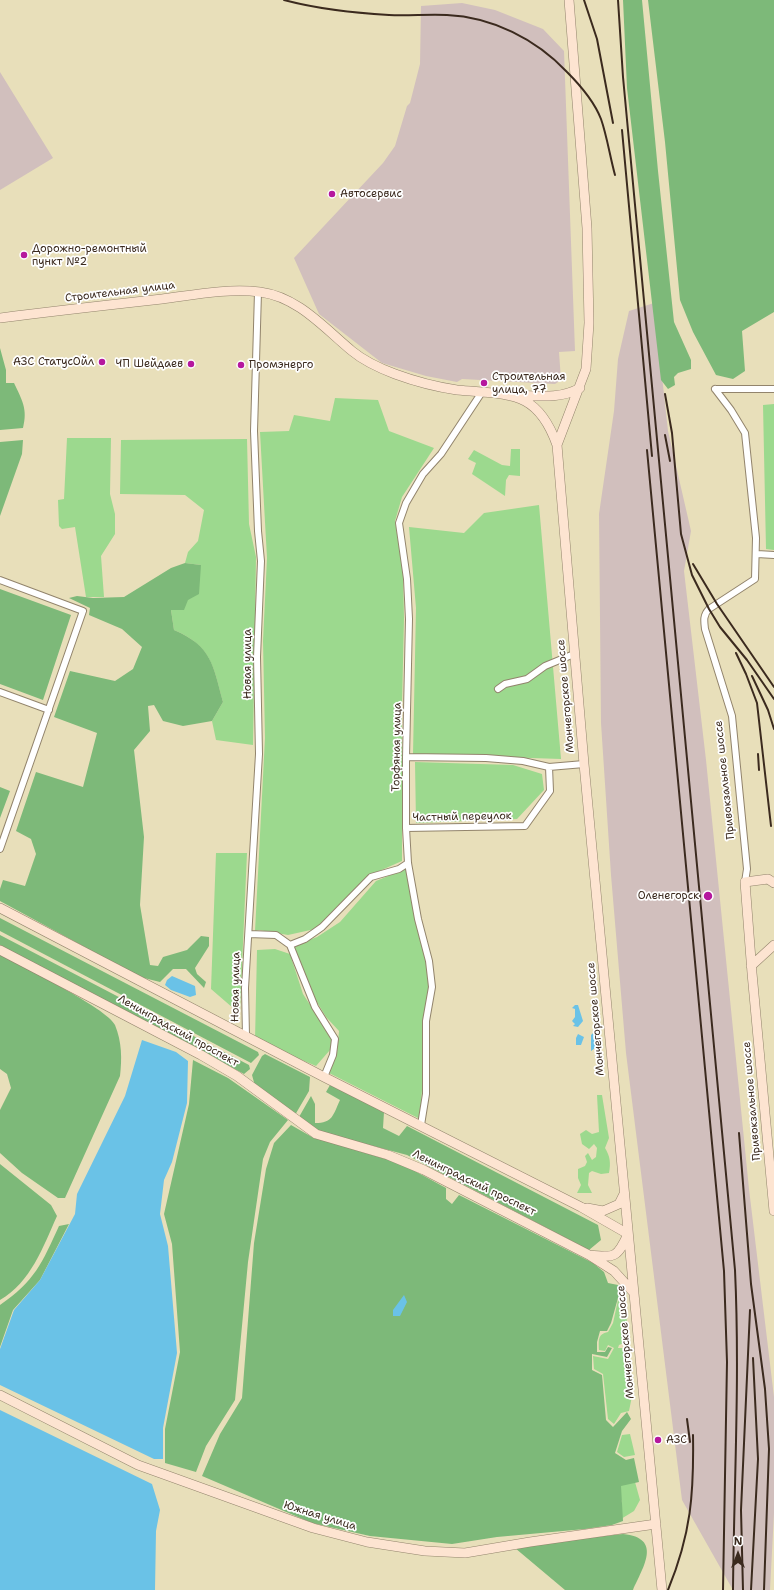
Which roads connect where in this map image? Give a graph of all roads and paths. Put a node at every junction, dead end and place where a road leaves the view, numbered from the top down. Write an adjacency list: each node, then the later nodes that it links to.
1 (569, 0): 4 (street)
2 (258, 292): 3 (street, Строительная улица); 6 (street, Строительная улица); 25 (street, Новая улица)
3 (0, 318)
4 (580, 388): 7 (street, Строительная улица); 8 (street)
5 (774, 389): 9 (street)
6 (482, 392): 7 (street, Строительная улица); 16 (street, Торфяная улица)
7 (512, 395): 8 (street)
8 (557, 446): 12 (street, Мончегорское шоссе)
9 (757, 554): 10 (street); 22 (street, Привокзальное шоссе)
10 (774, 555)
11 (0, 580): 15 (street)
12 (574, 654): 13 (street); 17 (street, Мончегорское шоссе)
13 (498, 689)
14 (0, 692): 15 (street)
15 (49, 710): 20 (street)
16 (406, 757): 18 (street); 19 (street, Торфяная улица)
17 (584, 764): 18 (street); 33 (street, Мончегорское шоссе)
18 (549, 767): 19 (street, Частный переулок)
19 (406, 828): 21 (street, Торфяная улица)
20 (0, 850)
21 (408, 863): 26 (street); 32 (street, Торфяная улица)
22 (745, 882): 23 (street); 29 (street, Привокзальное шоссе)
23 (774, 883)
24 (0, 908): 30 (street)
25 (248, 934): 26 (street); 30 (street, Новая улица)
26 (290, 945): 31 (street)
27 (774, 945): 29 (street)
28 (0, 950): 37 (street, Ленинградский проспект)
29 (751, 966): 35 (street, Привокзальное шоссе)
30 (246, 1036): 31 (street)
31 (324, 1077): 32 (street)
32 (421, 1125): 34 (street)
33 (624, 1194): 34 (street); 36 (street, Мончегорское шоссе)
34 (581, 1207): 36 (street)
35 (774, 1211)
36 (628, 1234): 37 (street); 38 (street, Мончегорское шоссе)
37 (589, 1255): 38 (street, Ленинградский проспект)
38 (634, 1293): 40 (street, Мончегорское шоссе)
39 (0, 1396): 40 (street, Южная улица)
40 (656, 1524): 41 (street, Мончегорское шоссе)
41 (662, 1590)

